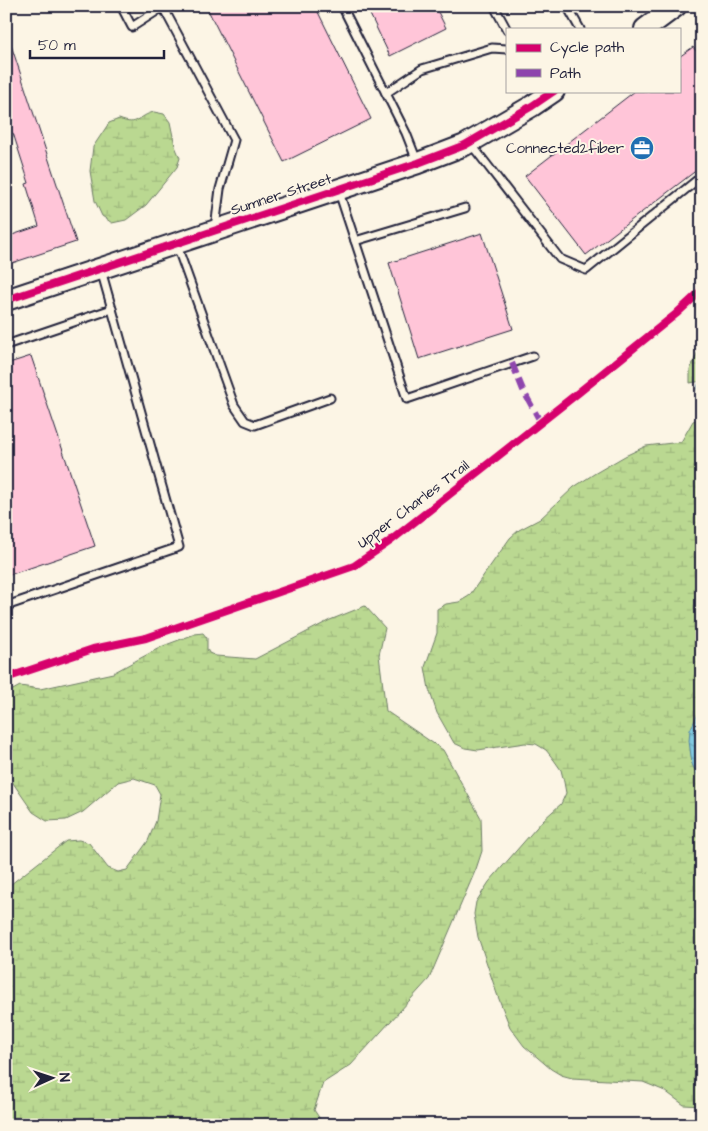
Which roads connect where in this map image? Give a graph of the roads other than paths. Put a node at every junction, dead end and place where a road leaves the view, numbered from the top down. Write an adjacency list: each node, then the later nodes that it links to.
1 (121, 6): 6 (lane)
2 (342, 6): 11 (lane)
3 (494, 6): 7 (lane)
4 (567, 6): 8 (lane)
5 (676, 6): 9 (street)
6 (163, 7): 18 (lane)
7 (506, 28)
8 (579, 28)
9 (646, 28)
10 (506, 49): 11 (lane)
11 (386, 94): 14 (lane)
12 (543, 94): 13 (street, Sumner Street)
13 (470, 142): 14 (street, Sumner Street); 15 (lane)
14 (418, 163): 16 (street, Sumner Street)
15 (702, 176)
16 (338, 190): 18 (street, Sumner Street); 19 (lane)
17 (465, 208): 19 (lane)
18 (214, 231): 20 (street, Sumner Street)
19 (355, 241): 25 (lane)
20 (176, 243): 21 (street, Sumner Street); 26 (lane)
21 (100, 269): 22 (street, Sumner Street); 23 (lane)
22 (6, 300)
23 (112, 309): 24 (lane); 27 (lane)
24 (6, 345)
25 (533, 356)
26 (330, 398)
27 (6, 606)

